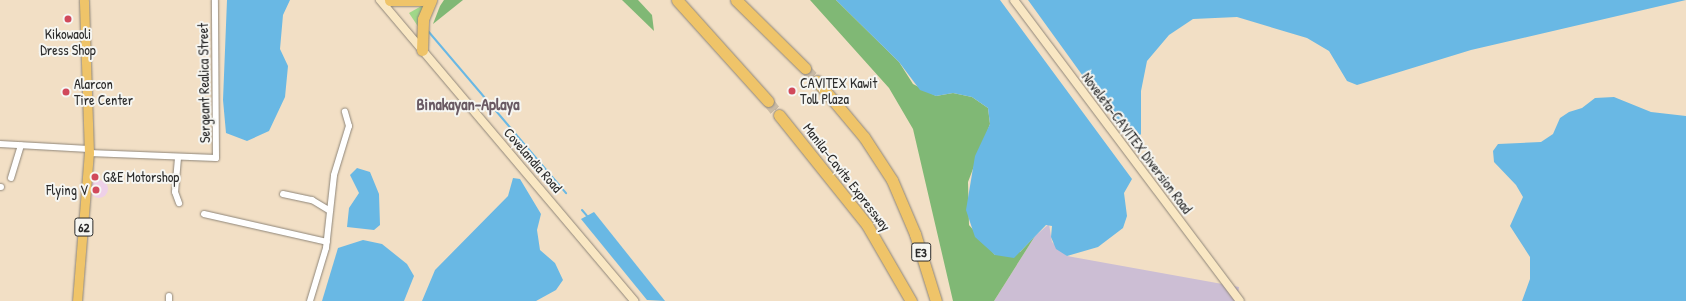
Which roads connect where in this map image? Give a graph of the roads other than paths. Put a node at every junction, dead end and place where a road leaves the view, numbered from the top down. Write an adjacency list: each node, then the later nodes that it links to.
1 (84, 0): 18 (main road, 62)
2 (215, 0): 19 (street, Sergeant Realica Street)
3 (380, 0): 10 (main road, Covelandia Road)
4 (390, 0): 5 (highway)
5 (422, 0)
6 (431, 0): 10 (highway)
7 (677, 0): 13 (highway)
8 (736, 0): 11 (highway)
9 (1014, 0): 31 (main road, Noveleta-CAVITEX Diversion Road)
10 (422, 50): 28 (main road, Covelandia Road)
11 (805, 68)
12 (817, 81): 30 (highway, Manila–Cavite Expressway / E3)
13 (768, 101)
14 (345, 112): 23 (street)
15 (779, 115): 29 (highway, Manila–Cavite Expressway / E3)
16 (0, 144): 17 (street, Sergeant Realica Street)
17 (21, 146): 18 (street, Sergeant Realica Street); 20 (street)
18 (89, 151): 19 (street, Sergeant Realica Street); 26 (main road, 62)
19 (178, 158): 22 (street)
20 (11, 178)
21 (283, 194): 23 (street)
22 (178, 203)
23 (330, 211): 25 (street)
24 (204, 214): 25 (street)
25 (327, 242): 27 (street)
26 (77, 301)
27 (310, 301)
28 (634, 301)
29 (911, 301)
30 (936, 301)
31 (1240, 301)

